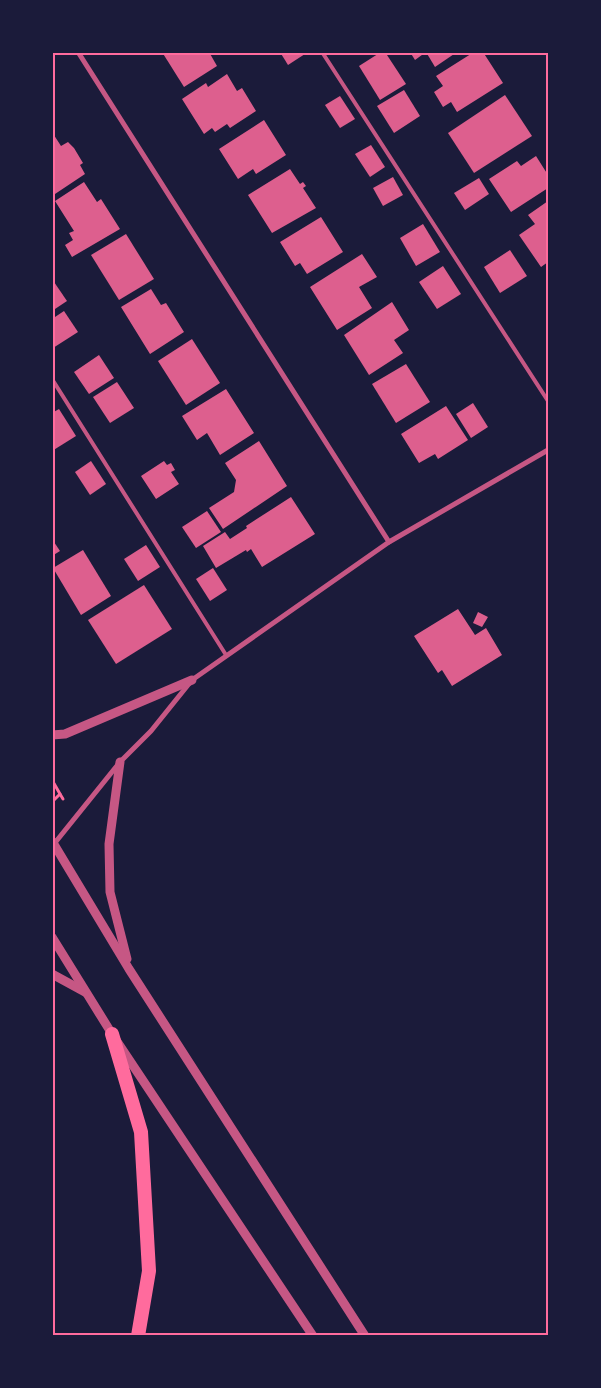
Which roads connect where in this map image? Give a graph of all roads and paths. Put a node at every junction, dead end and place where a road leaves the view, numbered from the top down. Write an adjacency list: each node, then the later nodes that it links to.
1 (78, 52): 6 (street)
2 (322, 52): 4 (lane)
3 (52, 379): 7 (lane)
4 (548, 401)
5 (548, 450): 6 (street)
6 (389, 542): 7 (street)
7 (226, 655): 8 (street)
8 (192, 680): 9 (street); 10 (street)
9 (52, 735)
10 (120, 762): 15 (street); 17 (street)
11 (52, 780): 12 (path)
12 (60, 794): 13 (path); 14 (path)
13 (63, 799)
14 (54, 800)
15 (53, 844): 17 (street)
16 (52, 937): 19 (street)
17 (129, 969): 23 (street)
18 (52, 974): 19 (street)
19 (87, 993): 20 (street)
20 (112, 1034): 21 (highway); 22 (street)
21 (138, 1336)
22 (313, 1336)
23 (365, 1336)

